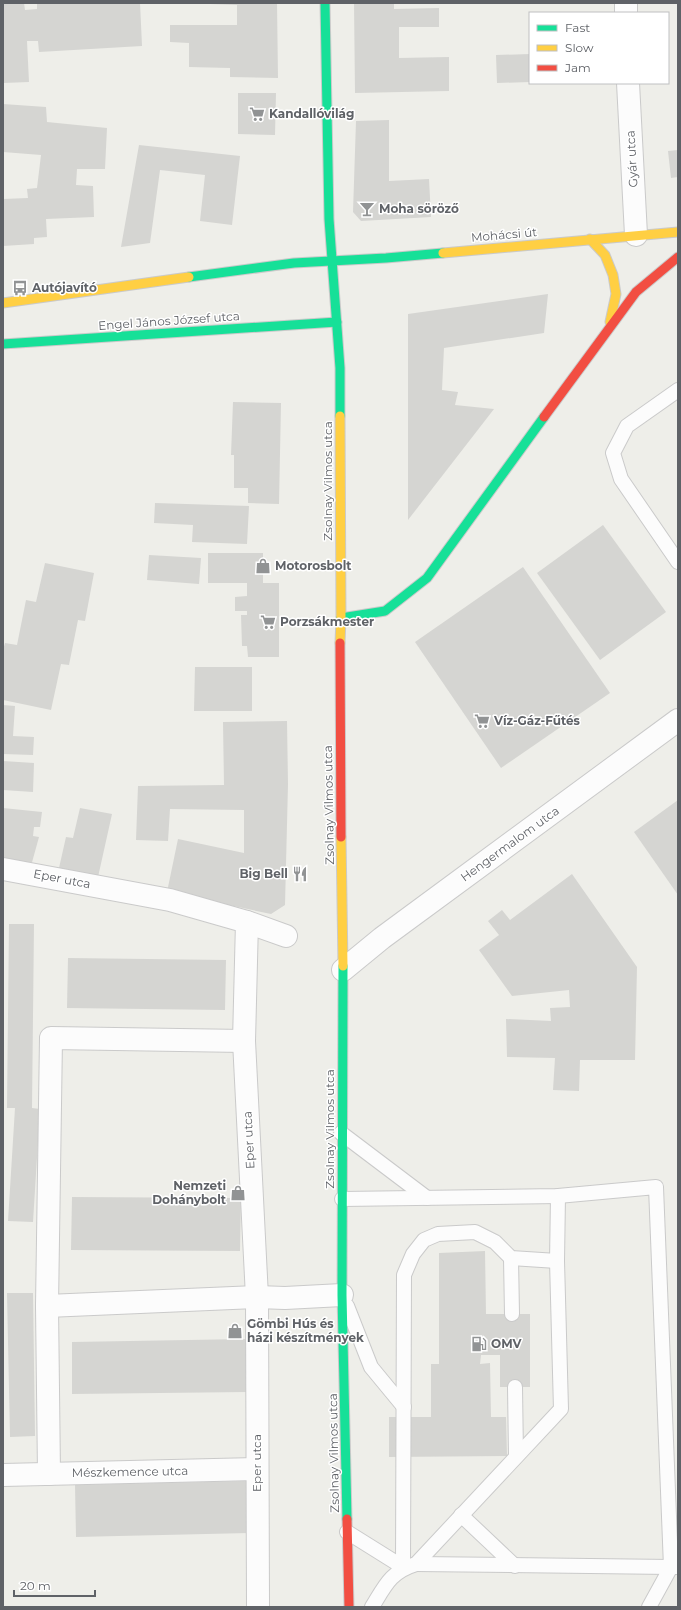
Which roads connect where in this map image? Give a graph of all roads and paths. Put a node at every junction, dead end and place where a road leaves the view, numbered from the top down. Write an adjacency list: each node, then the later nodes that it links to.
1 (325, 3): 7 (main road, Zsolnay Vilmos utca)
2 (628, 84): 4 (street, Gyár utca)
3 (678, 232): 4 (main road, Mohácsi út)
4 (636, 235): 5 (main road, Mohácsi út)
5 (590, 239): 7 (main road, Mohácsi út); 10 (main road)
6 (678, 257): 10 (main road)
7 (332, 262): 8 (main road); 9 (main road, Zsolnay Vilmos utca)
8 (3, 303)
9 (337, 322): 11 (main road, Engel János József utca); 14 (main road, Zsolnay Vilmos utca)
10 (609, 328): 14 (main road)
11 (3, 344)
12 (678, 390): 13 (lane)
13 (678, 562)
14 (341, 618): 19 (main road, Zsolnay Vilmos utca)
15 (678, 720): 19 (street, Hengermalom utca)
16 (3, 868): 17 (street, Eper utca)
17 (247, 922): 18 (street); 20 (street, Eper utca)
18 (286, 936)
19 (343, 970): 21 (main road, Zsolnay Vilmos utca)
20 (244, 1041): 28 (street, Eper utca); 29 (street)
21 (342, 1133): 23 (lane); 24 (main road, Zsolnay Vilmos utca)
22 (558, 1196): 23 (lane); 26 (lane); 41 (lane)
23 (427, 1198): 24 (lane)
24 (342, 1199): 27 (main road, Zsolnay Vilmos utca)
25 (511, 1258): 26 (lane); 30 (lane); 32 (lane)
26 (557, 1261): 33 (lane)
27 (342, 1295): 28 (street); 32 (lane); 38 (main road, Zsolnay Vilmos utca)
28 (257, 1297): 29 (street); 34 (street, Eper utca)
29 (47, 1306): 35 (street)
30 (512, 1314)
31 (515, 1387): 33 (lane)
32 (404, 1407): 39 (lane)
33 (516, 1456): 37 (lane)
34 (257, 1469): 35 (street, Mészkemence utca); 42 (street, Eper utca)
35 (48, 1474): 36 (street, Mészkemence utca)
36 (3, 1475)
37 (461, 1515): 39 (lane); 40 (lane)
38 (347, 1532): 39 (lane); 43 (main road, Zsolnay Vilmos utca)
39 (410, 1566): 40 (lane); 44 (lane)
40 (515, 1566): 41 (lane)
41 (675, 1567): 45 (lane)
42 (258, 1607)
43 (348, 1607)
44 (372, 1607)
45 (649, 1607)

